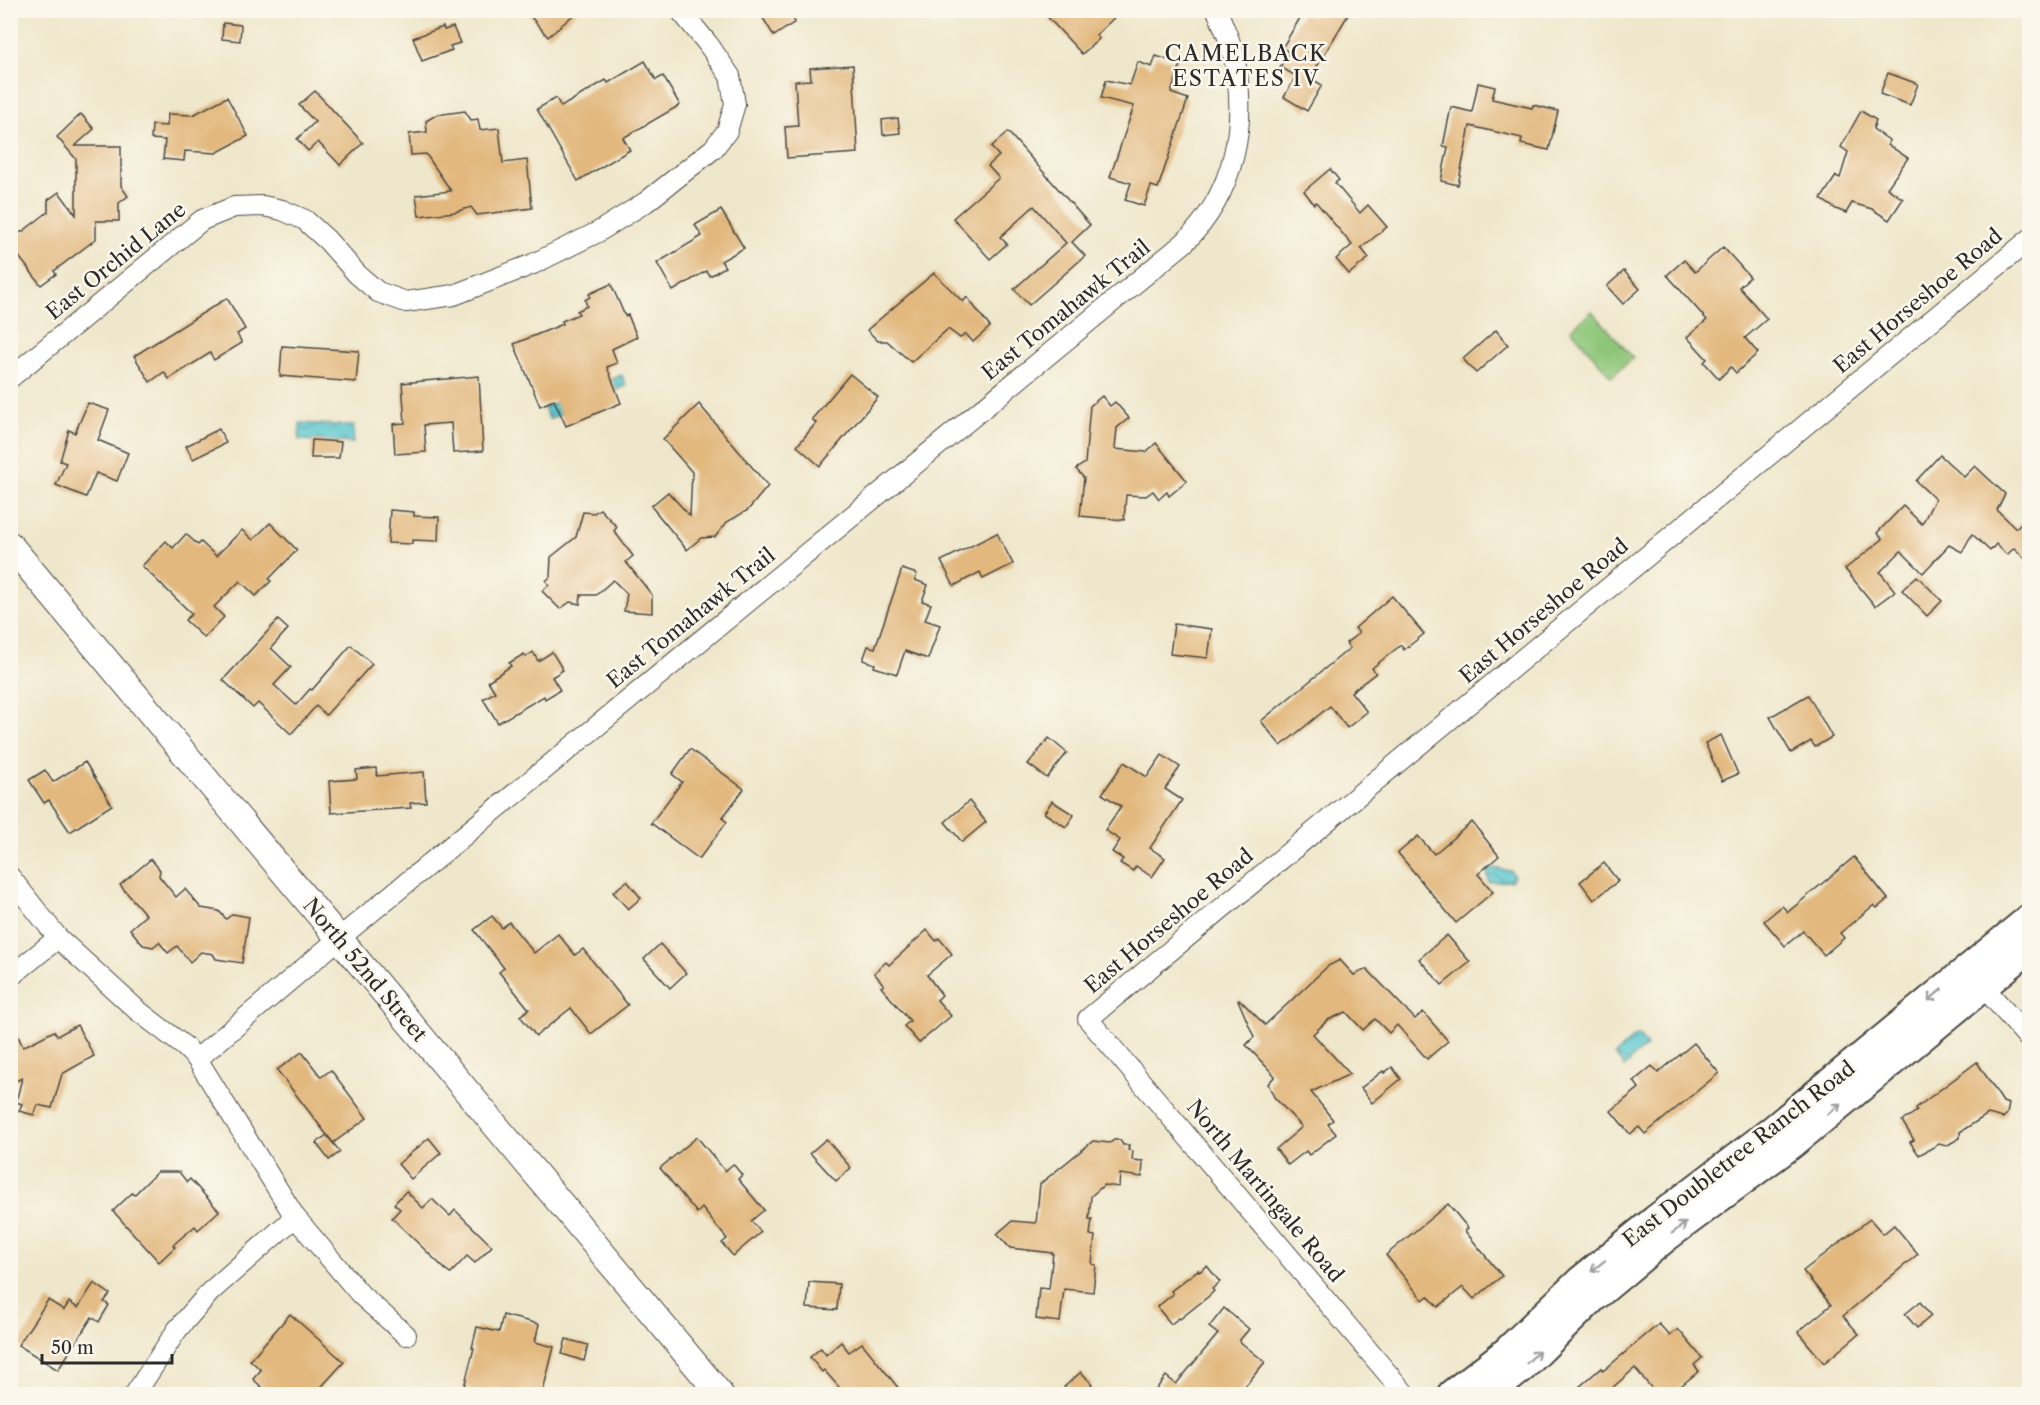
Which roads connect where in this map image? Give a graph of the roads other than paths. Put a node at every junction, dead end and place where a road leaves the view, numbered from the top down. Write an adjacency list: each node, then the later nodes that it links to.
1 (680, 10): 4 (street, East Orchid Lane)
2 (1217, 10): 9 (street, East Tomahawk Trail)
3 (2030, 239): 13 (street, East Horseshoe Road)
4 (10, 378)
5 (10, 545): 9 (street, North 52nd Street)
6 (10, 877): 8 (street)
7 (2030, 918): 12 (main road, East Doubletree Ranch Road)
8 (58, 938): 11 (street); 15 (street)
9 (339, 940): 15 (street, East Tomahawk Trail); 19 (street, North 52nd Street)
10 (2030, 948): 12 (main road, East Doubletree Ranch Road)
11 (10, 976)
12 (1976, 977): 14 (street); 21 (main road, East Doubletree Ranch Road, one-way to 21); 22 (main road, East Doubletree Ranch Road, one-way to 12)
13 (1088, 1019): 20 (street, North Martingale Road)
14 (2030, 1040)
15 (197, 1059): 16 (street)
16 (295, 1217): 17 (street); 18 (street)
17 (406, 1335)
18 (135, 1395)
19 (720, 1395)
20 (1405, 1395)
21 (1452, 1395)
22 (1489, 1395)

